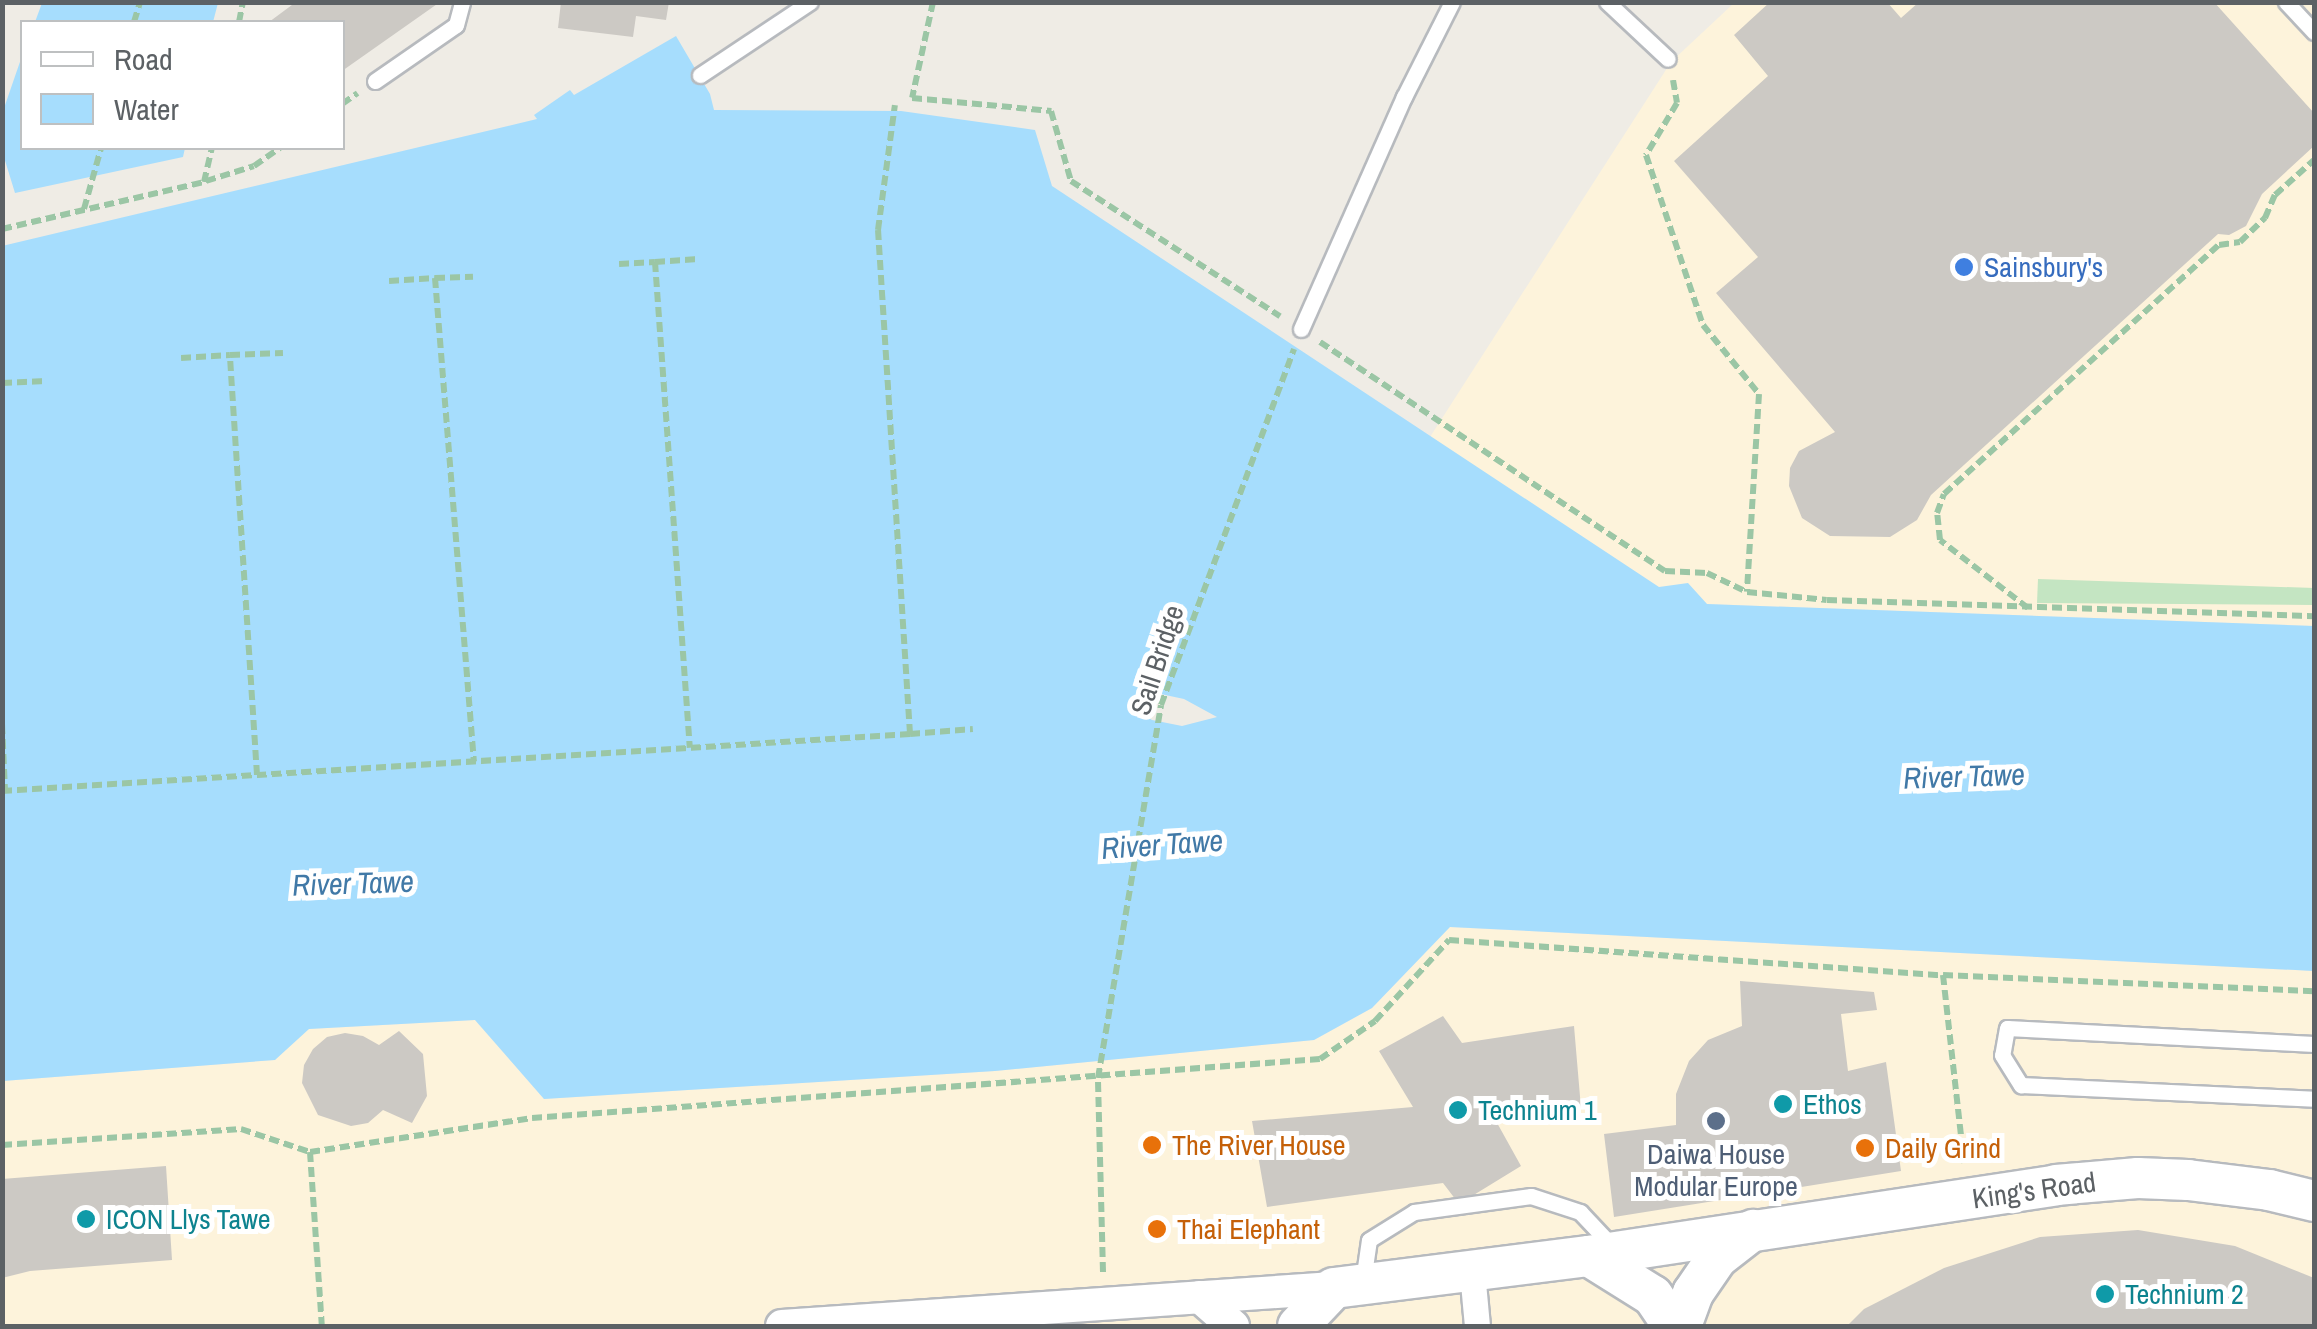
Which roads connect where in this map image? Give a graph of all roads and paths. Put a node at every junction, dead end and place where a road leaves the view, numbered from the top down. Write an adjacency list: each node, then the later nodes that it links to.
1 (462, 2): 10 (lane)
2 (810, 2): 9 (lane)
3 (933, 2): 25 (path)
4 (1452, 2): 25 (lane)
5 (1607, 2): 8 (lane)
6 (2287, 3): 7 (lane)
7 (2314, 32)
8 (1668, 59): 31 (path)
9 (700, 75)
10 (375, 81)
11 (894, 104): 36 (path)
12 (100, 150): 17 (path)
13 (212, 150): 16 (path)
14 (277, 150): 16 (path)
15 (2314, 160): 32 (path)
16 (204, 182): 17 (path)
17 (84, 208): 18 (path)
18 (2, 228)
19 (698, 260): 20 (path)
20 (655, 262): 21 (path); 37 (path)
21 (619, 264)
22 (472, 276): 23 (path)
23 (435, 278): 24 (path); 38 (path)
24 (389, 281)
25 (1301, 329): 31 (path); 44 (path, Sail Bridge)
26 (284, 353): 27 (path)
27 (230, 355): 28 (path); 39 (path)
28 (181, 358)
29 (46, 381): 30 (path)
30 (2, 383)
31 (1747, 592): 32 (path)
32 (2030, 610): 33 (path)
33 (2314, 616)
34 (2, 724): 40 (path)
35 (973, 729): 36 (path)
36 (910, 734): 37 (path)
37 (690, 748): 38 (path)
38 (474, 761): 39 (path)
39 (256, 775): 40 (path)
40 (4, 791)
41 (1944, 975): 42 (path); 44 (path); 48 (path)
42 (2314, 991)
43 (2314, 1044): 45 (lane)
44 (1098, 1078): 47 (path); 55 (path, Sail Bridge)
45 (2314, 1099)
46 (2, 1144): 47 (path)
47 (310, 1152): 56 (path)
48 (1968, 1199): 49 (street, King's Road); 50 (street, King's Road)
49 (2314, 1202)
50 (1752, 1230): 51 (street, King's Road); 62 (street)
51 (1603, 1253): 52 (street, King's Road); 53 (lane); 61 (street)
52 (1472, 1272): 53 (street, King's Road); 60 (street)
53 (1348, 1286): 54 (street, King's Road); 59 (street)
54 (1200, 1298): 55 (street, King's Road); 58 (street)
55 (1104, 1303): 57 (street, King's Road)
56 (322, 1326)
57 (782, 1326)
58 (1233, 1326)
59 (1298, 1326)
60 (1476, 1326)
61 (1674, 1326)
62 (1682, 1326)

